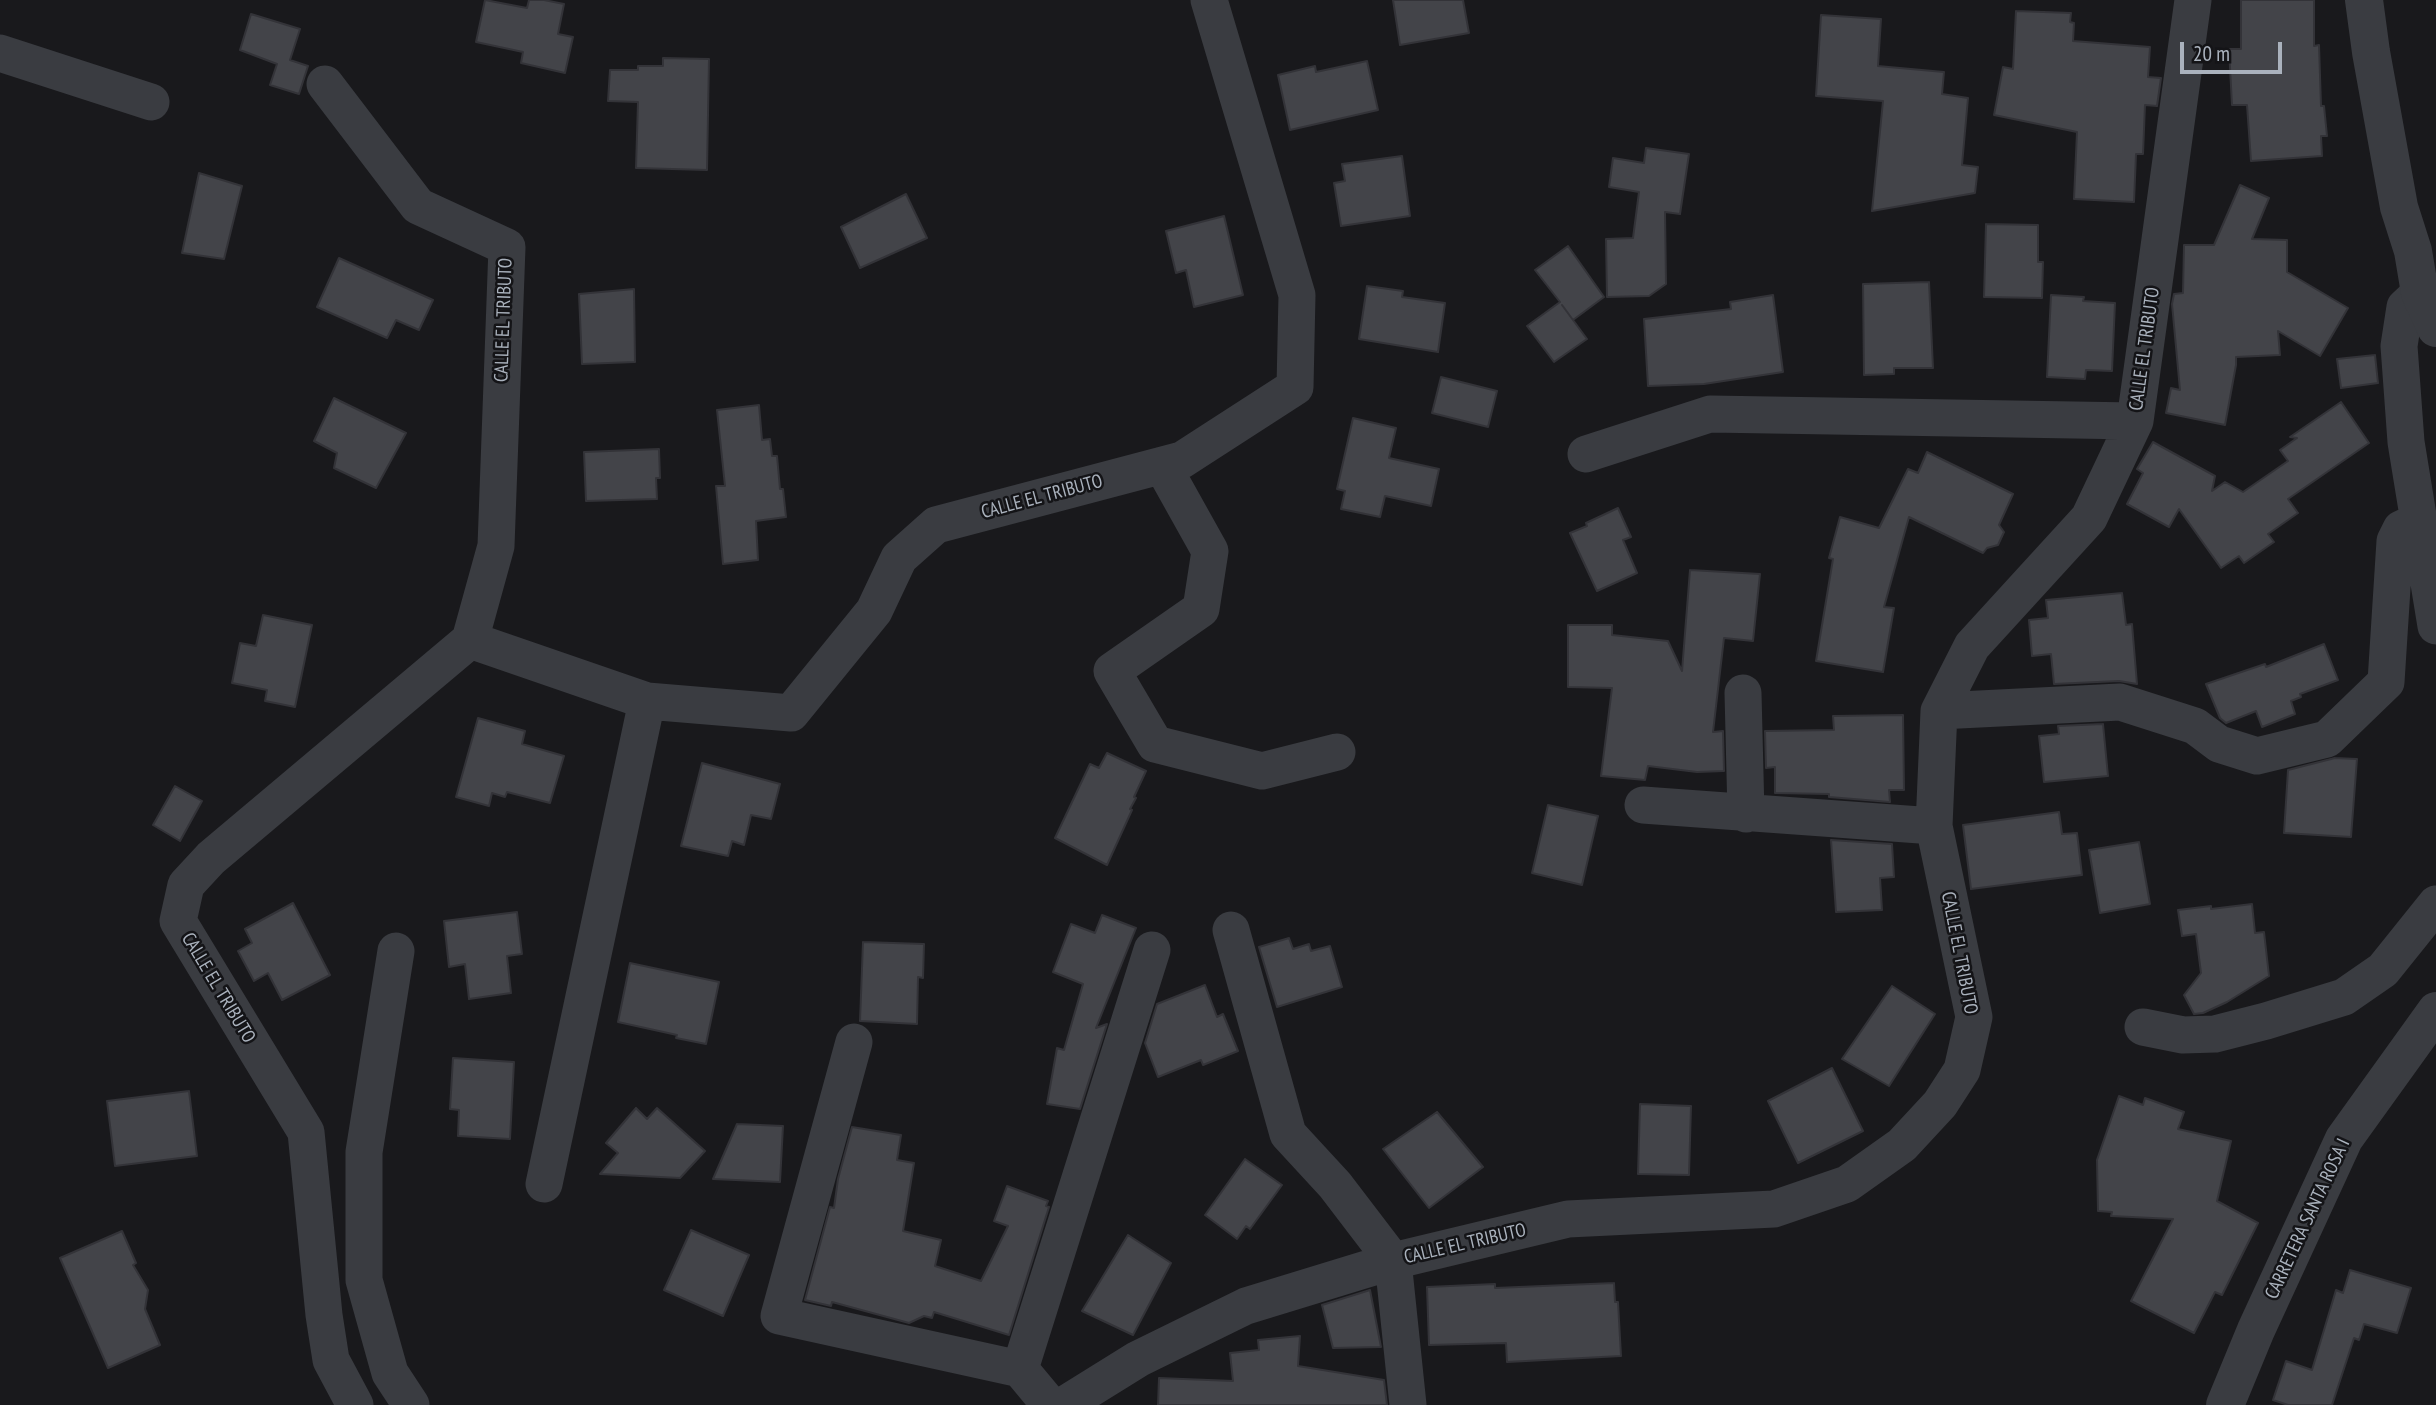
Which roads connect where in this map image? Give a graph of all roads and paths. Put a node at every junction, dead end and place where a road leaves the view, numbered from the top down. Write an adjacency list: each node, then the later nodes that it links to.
1 (1209, 0): 11 (street, CALLE EL TRIBUTO)
2 (2193, 0): 9 (street, CALLE EL TRIBUTO)
3 (2364, 0): 7 (street)
4 (0, 53): 6 (street)
5 (325, 84): 14 (street, CALLE EL TRIBUTO)
6 (151, 102)
7 (2428, 279): 8 (street); 12 (street)
8 (2436, 328)
9 (2135, 421): 10 (street); 17 (street, CALLE EL TRIBUTO)
10 (1586, 454)
11 (1163, 465): 16 (street, CALLE EL TRIBUTO); 18 (street)
12 (2420, 520): 13 (street); 17 (street)
13 (2436, 626)
14 (470, 640): 16 (street, CALLE EL TRIBUTO); 32 (street, CALLE EL TRIBUTO)
15 (1744, 693): 20 (street)
16 (647, 701): 29 (street)
17 (1939, 711): 21 (street, CALLE EL TRIBUTO)
18 (1336, 752)
19 (1643, 805): 20 (street)
20 (1746, 814): 21 (street)
21 (1934, 826): 30 (street, CALLE EL TRIBUTO)
22 (2436, 904): 27 (street)
23 (1231, 930): 30 (street)
24 (1152, 950): 31 (street)
25 (396, 951): 33 (street)
26 (2436, 1011): 37 (street, CARRETERA SANTA ROSA I)
27 (2143, 1027)
28 (854, 1042): 31 (street)
29 (544, 1184)
30 (1393, 1261): 35 (street, CALLE EL TRIBUTO); 36 (street)
31 (1020, 1369): 34 (street)
32 (355, 1405)
33 (411, 1405)
34 (1050, 1405)
35 (1064, 1405)
36 (1408, 1405)
37 (2225, 1405)

